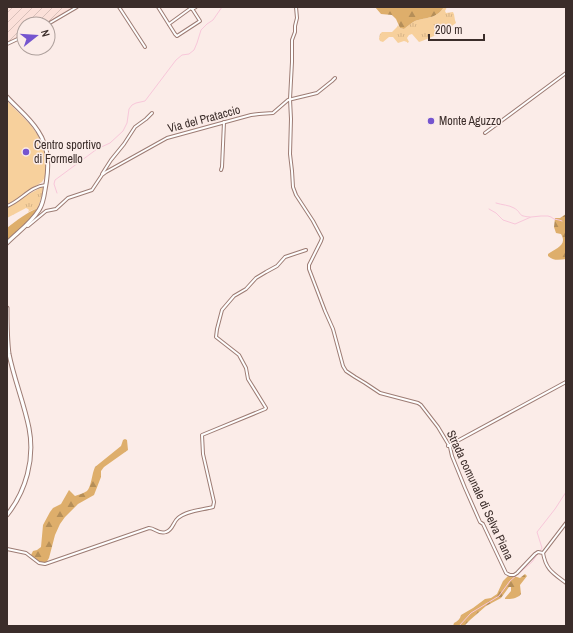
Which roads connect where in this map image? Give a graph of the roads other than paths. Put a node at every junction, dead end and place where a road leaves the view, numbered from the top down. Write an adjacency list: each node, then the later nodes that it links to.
1 (77, 7): 9 (street)
2 (119, 7): 11 (street)
3 (158, 7): 8 (street)
4 (164, 7): 8 (street)
5 (196, 7): 7 (street)
6 (296, 7): 15 (street)
7 (192, 8): 10 (street); 10 (street)
8 (159, 10): 10 (street)
9 (56, 19)
10 (169, 24)
11 (145, 47)
12 (566, 73): 18 (street)
13 (334, 78): 15 (street)
14 (7, 97): 21 (street)
15 (290, 99): 17 (street, Via del Prataccio); 28 (street, Strada comunale di Selva Piana)
16 (152, 114): 20 (street)
17 (224, 122): 19 (street); 20 (street, Via del Prataccio)
18 (485, 133)
19 (221, 170)
20 (102, 175): 23 (street, Via del Prataccio)
21 (46, 185): 22 (street); 23 (street)
22 (7, 206)
23 (26, 225): 24 (street)
24 (7, 243)
25 (306, 250): 31 (street)
26 (7, 308): 29 (street)
27 (566, 382): 28 (street)
28 (448, 446): 32 (street, Strada comunale di Selva Piana)
29 (7, 515)
30 (566, 523): 32 (street)
31 (7, 549)
32 (543, 553): 33 (street)
33 (566, 583)

